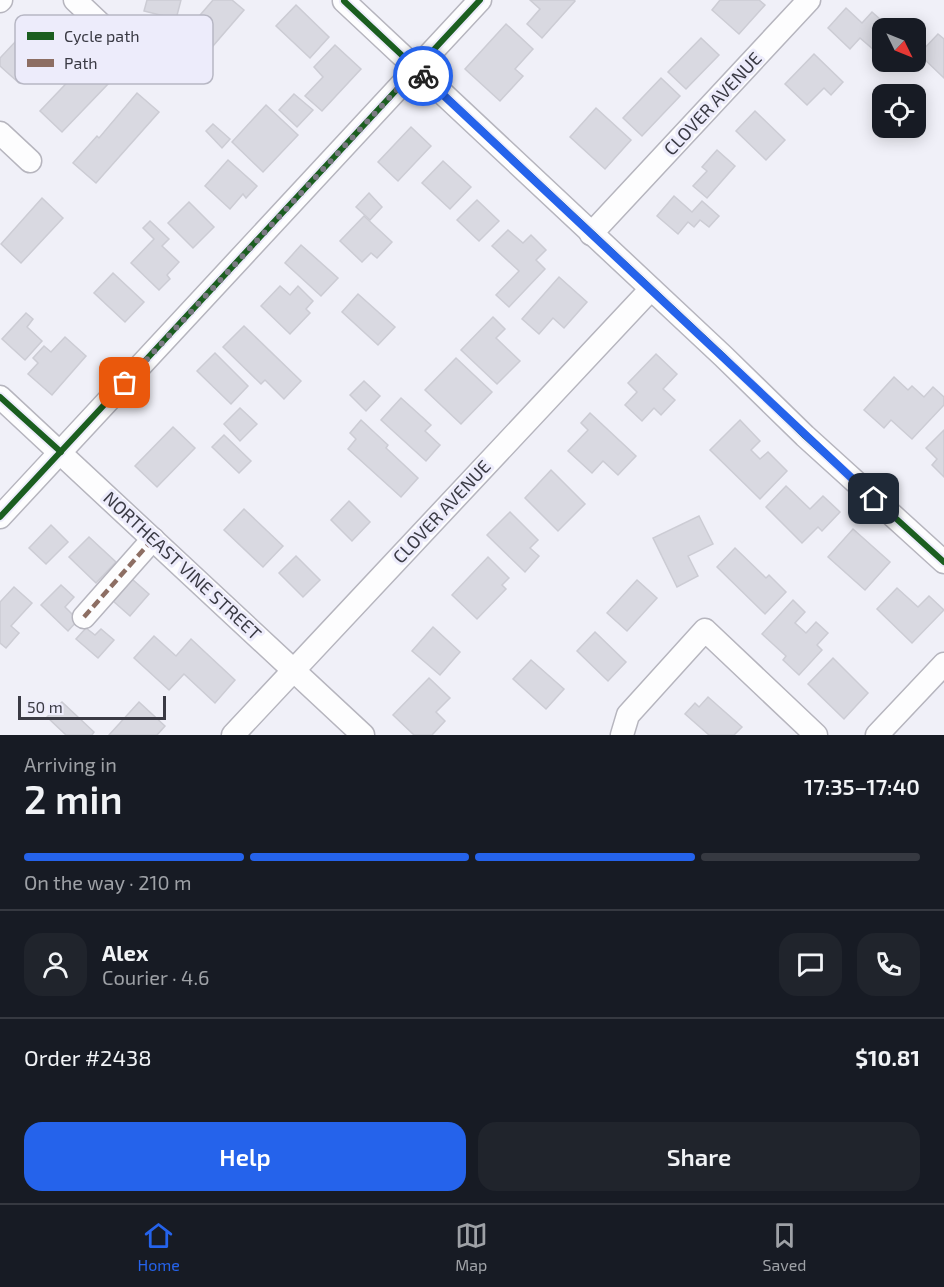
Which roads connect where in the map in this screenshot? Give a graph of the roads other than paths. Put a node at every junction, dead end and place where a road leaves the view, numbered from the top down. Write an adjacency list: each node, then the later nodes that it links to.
1 (75, 0): 5 (street)
2 (480, 0): 6 (street)
3 (809, 0): 9 (street, CLOVER AVENUE)
4 (344, 1): 6 (street)
5 (91, 15)
6 (416, 69): 9 (street); 12 (street)
7 (0, 133): 8 (street)
8 (30, 161)
9 (591, 234): 10 (street)
10 (651, 289): 15 (street); 18 (street, CLOVER AVENUE)
11 (0, 397): 12 (street, NORTHEAST VINE STREET)
12 (61, 452): 13 (street); 14 (street, NORTHEAST VINE STREET)
13 (0, 517)
14 (153, 540): 16 (street); 18 (street, NORTHEAST VINE STREET)
15 (944, 562)
16 (84, 617)
17 (944, 664): 23 (street)
18 (293, 672): 19 (street, CLOVER AVENUE); 20 (street, NORTHEAST VINE STREET)
19 (233, 735)
20 (363, 735)
21 (621, 735): 22 (street)
22 (816, 735)
23 (877, 735)

